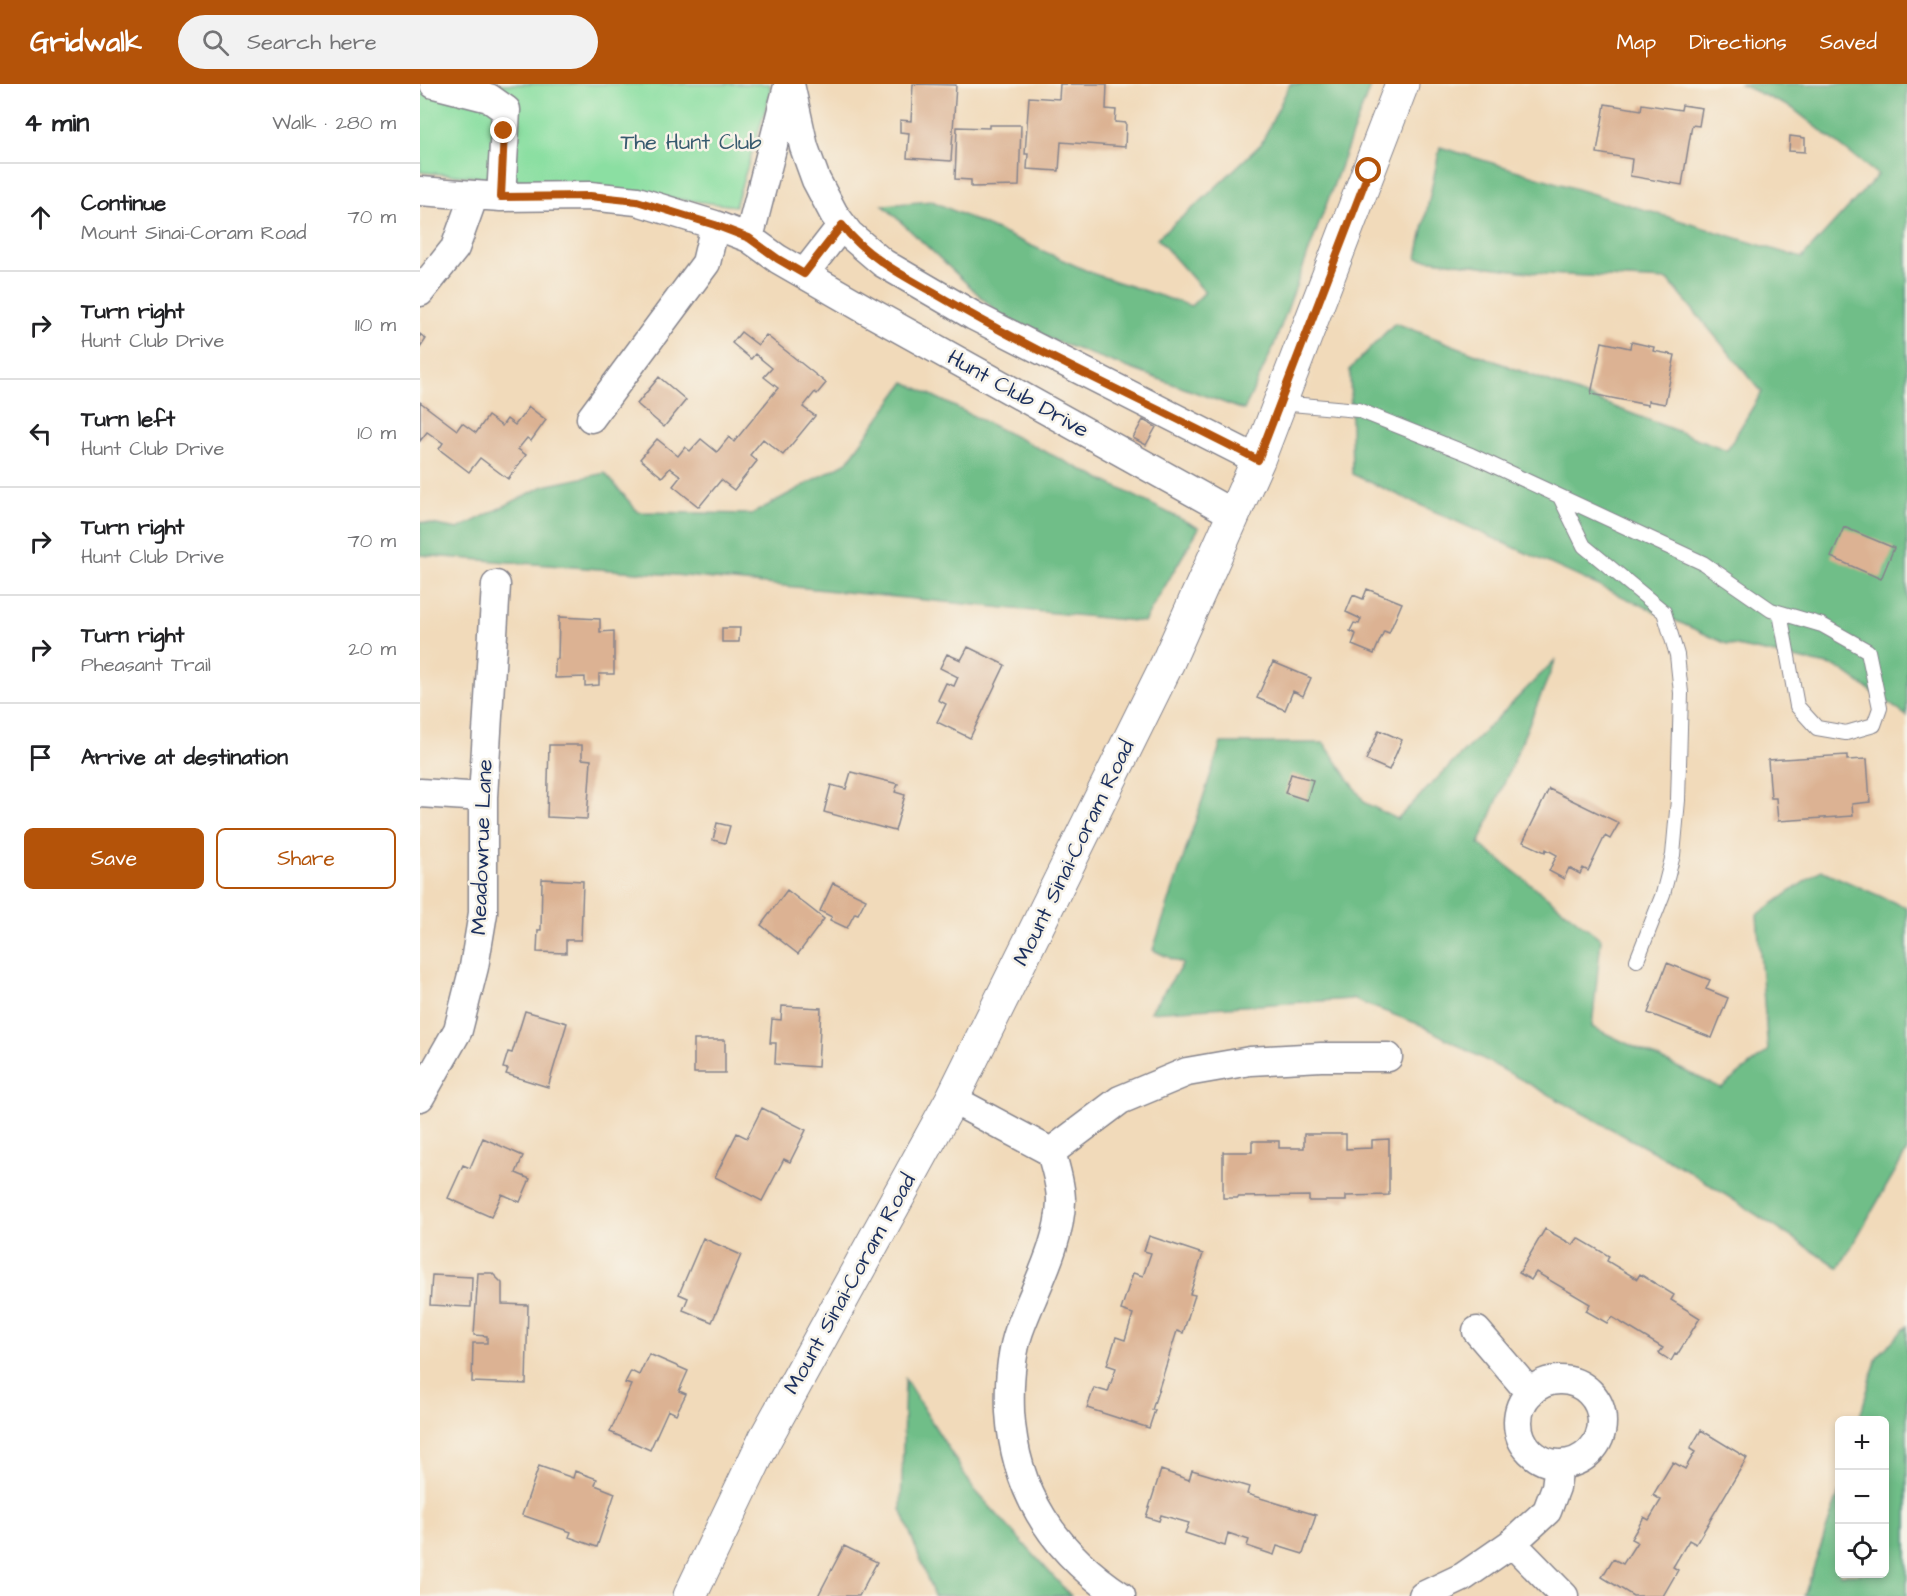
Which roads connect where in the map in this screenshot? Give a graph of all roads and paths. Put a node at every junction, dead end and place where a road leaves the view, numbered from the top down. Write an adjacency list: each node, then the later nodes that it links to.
1 (434, 84): 5 (street)
2 (790, 84): 7 (street, Hunt Club Drive); 8 (street, Hunt Club Drive)
3 (1402, 84): 11 (main road, Mount Sinai-Coram Road)
4 (420, 191): 5 (street, Hunt Club Drive)
5 (488, 196): 6 (street, Hunt Club Drive); 10 (street)
6 (715, 225): 8 (street, Hunt Club Drive); 12 (street)
7 (842, 225): 9 (street); 13 (street, Hunt Club Drive)
8 (749, 238): 9 (street, Hunt Club Drive)
9 (804, 274): 15 (street, Hunt Club Drive)
10 (420, 292)
11 (1280, 403): 13 (main road, Mount Sinai-Coram Road); 14 (lane)
12 (591, 418)
13 (1258, 460): 15 (main road, Mount Sinai-Coram Road)
14 (1560, 497): 17 (lane); 20 (lane)
15 (1233, 514): 23 (main road, Mount Sinai-Coram Road)
16 (496, 585): 19 (street, Meadowrue Lane)
17 (1780, 613): 17 (lane)
18 (420, 793): 19 (street)
19 (483, 797): 22 (street, Meadowrue Lane)
20 (1637, 960)
21 (1388, 1057): 24 (street)
22 (420, 1097)
23 (952, 1099): 24 (street); 29 (main road, Mount Sinai-Coram Road)
24 (1051, 1152): 30 (street)
25 (1478, 1331): 26 (street)
26 (1530, 1393): 27 (street); 27 (street)
27 (1559, 1464): 28 (street)
28 (1512, 1543): 31 (street); 32 (street)
29 (690, 1596)
30 (1121, 1596)
31 (1423, 1596)
32 (1564, 1596)

